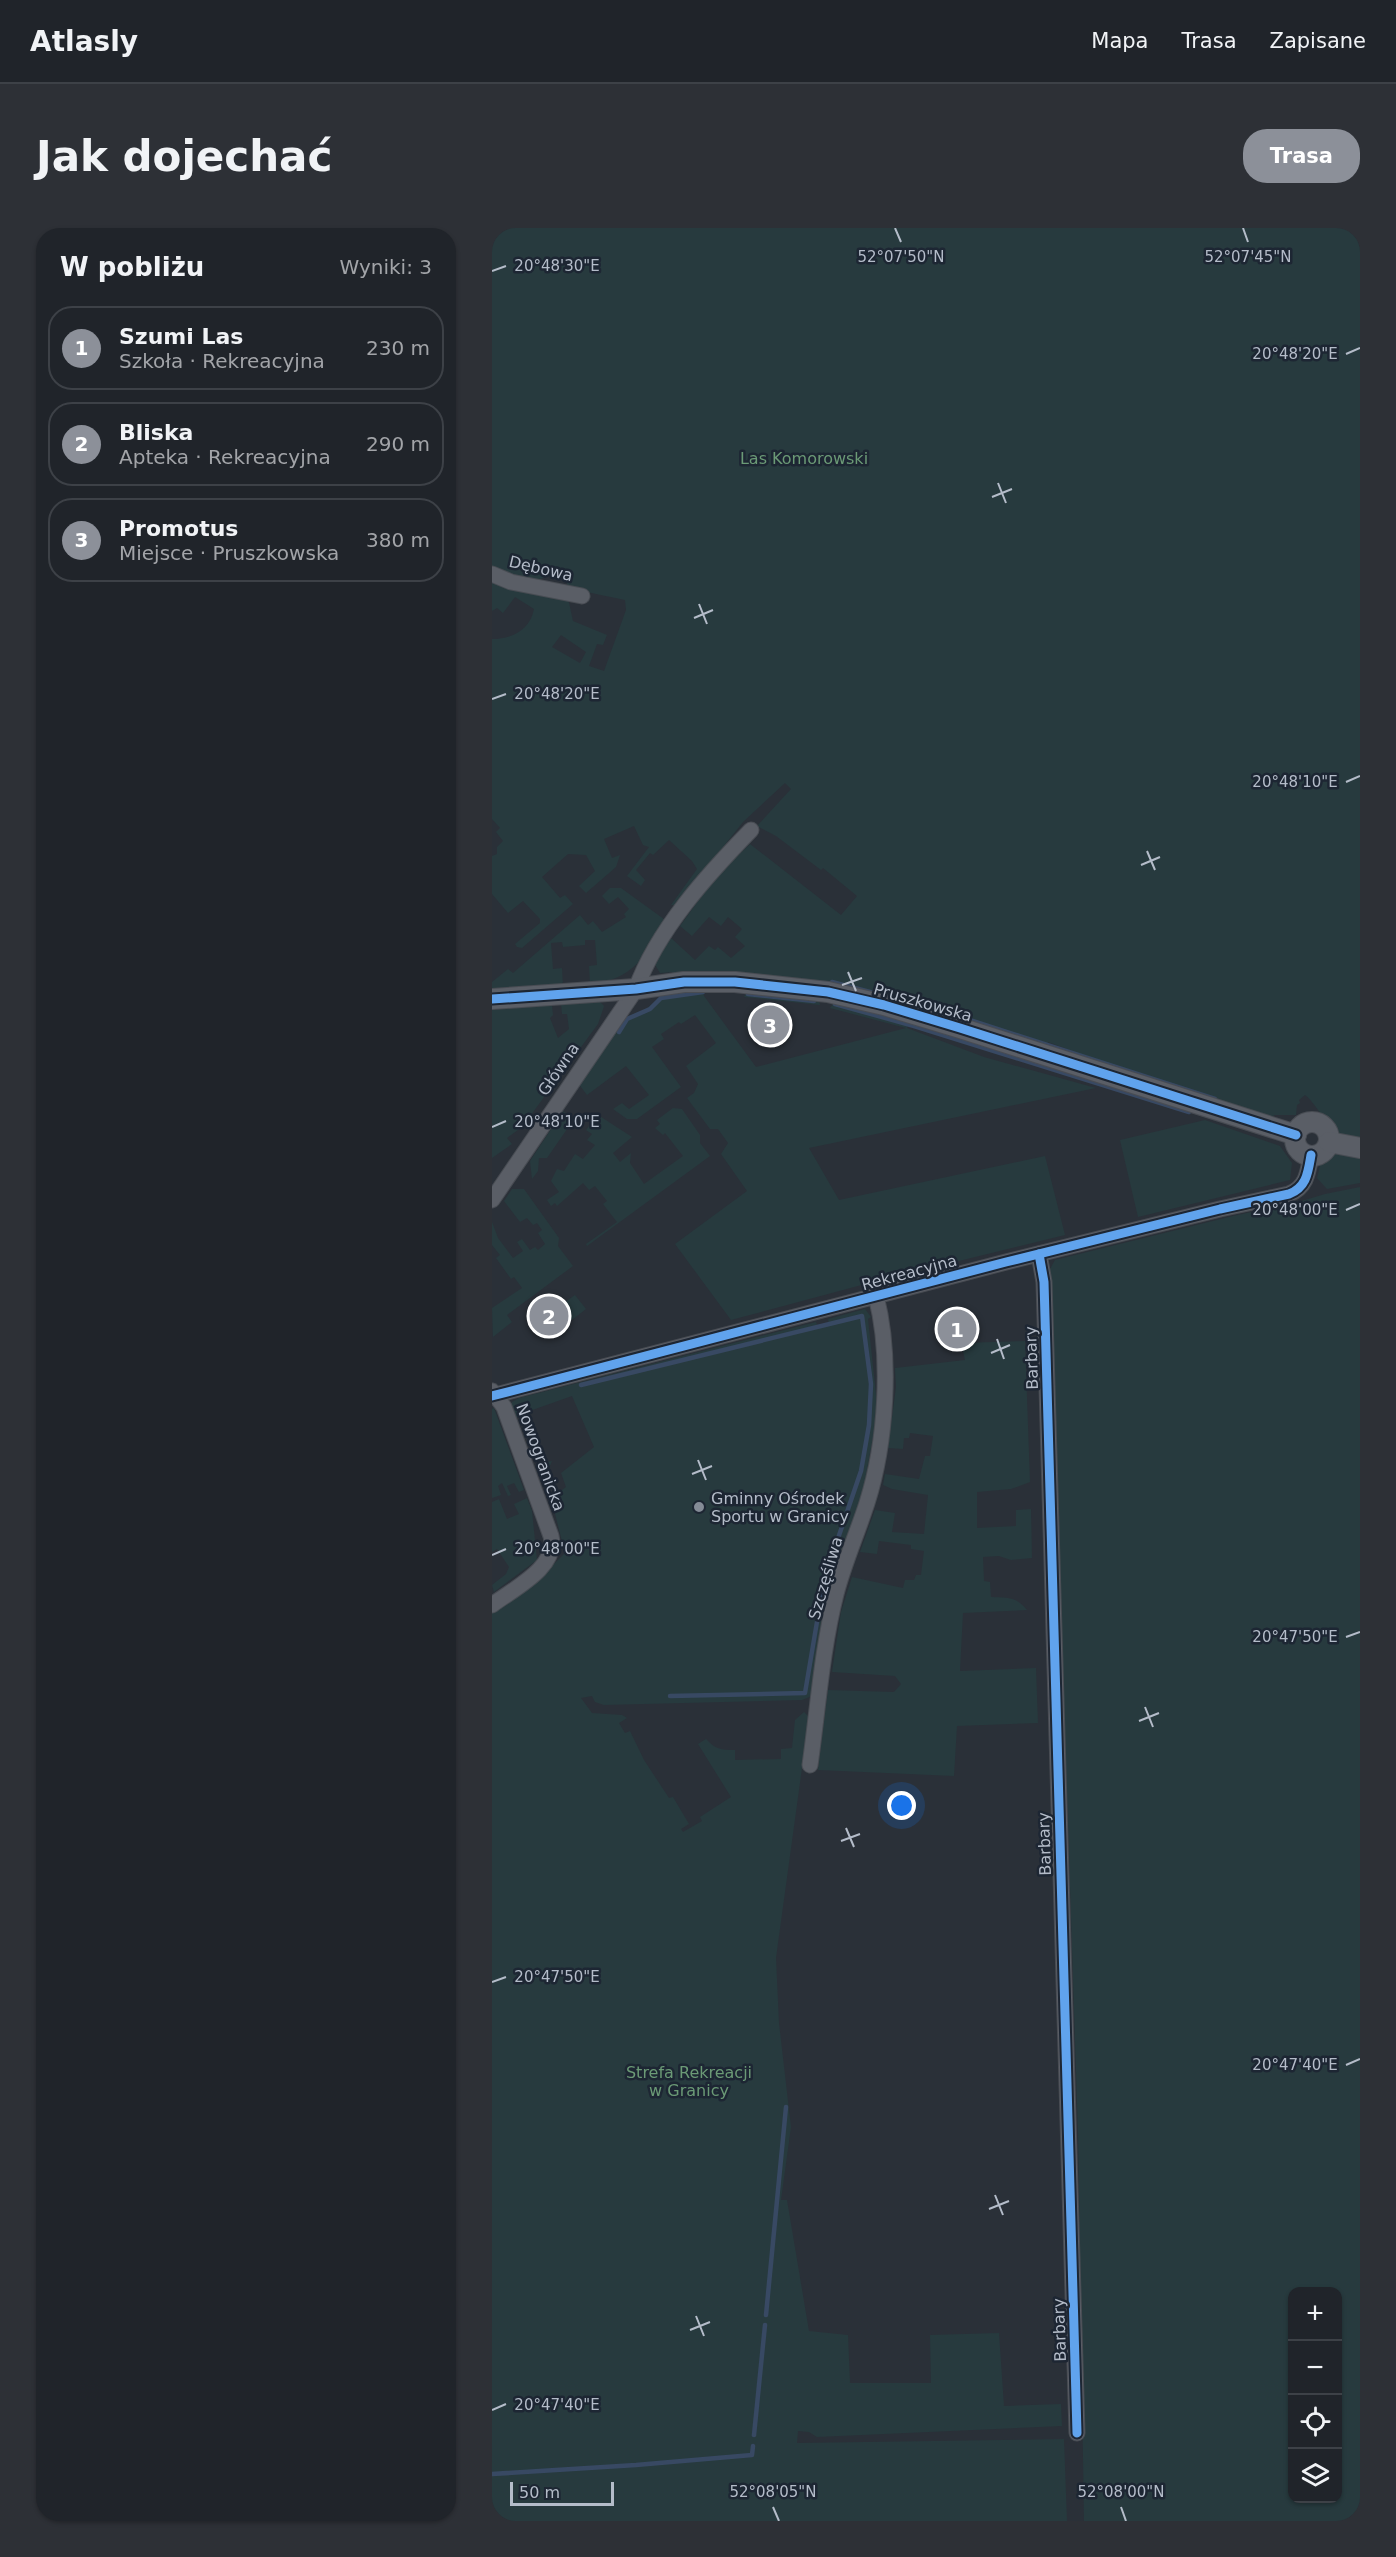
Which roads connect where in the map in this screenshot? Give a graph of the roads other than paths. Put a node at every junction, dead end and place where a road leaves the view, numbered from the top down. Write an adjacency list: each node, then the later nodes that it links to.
1 (492, 574): 2 (street, Dębowa)
2 (582, 596)
3 (751, 830): 4 (street, Główna)
4 (636, 989): 5 (street, Pruszkowska); 6 (street, Pruszkowska); 10 (street, Główna)
5 (492, 999)
6 (1296, 1135): 7 (street); 9 (street)
7 (1329, 1142): 8 (street); 9 (street)
8 (1360, 1148)
9 (1311, 1155): 11 (street, Rekreacyjna)
10 (492, 1200)
11 (1039, 1254): 12 (street, Rekreacyjna); 16 (street, Barbary)
12 (876, 1296): 13 (street, Rekreacyjna); 15 (street, Szczęśliwa)
13 (493, 1394): 14 (street, Nowogranicka)
14 (492, 1605)
15 (810, 1765)
16 (1077, 2433)

